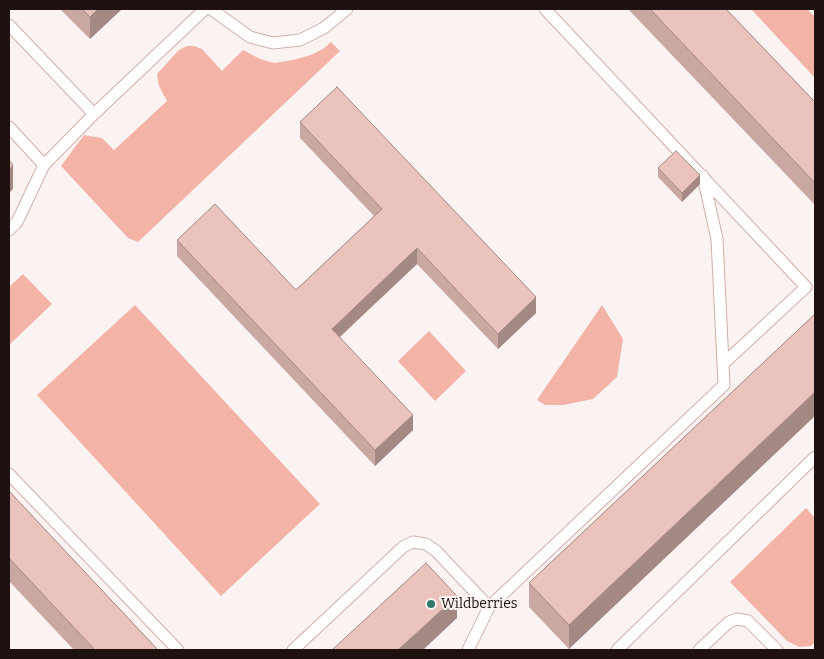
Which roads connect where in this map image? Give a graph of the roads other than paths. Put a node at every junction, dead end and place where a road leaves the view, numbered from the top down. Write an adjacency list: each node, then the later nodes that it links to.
1 (206, 9): 6 (lane)
2 (211, 9): 3 (lane)
3 (348, 9)
4 (545, 9): 9 (lane)
5 (9, 25): 6 (lane)
6 (94, 114): 8 (lane)
7 (9, 127): 8 (lane)
8 (44, 166): 10 (lane)
9 (703, 176): 11 (lane); 11 (lane)
10 (9, 230)
11 (723, 364): 14 (lane)
12 (815, 457): 18 (lane)
13 (9, 474): 15 (lane)
14 (489, 607): 16 (lane); 17 (lane)
15 (178, 650)
16 (293, 650)
17 (468, 650)
18 (617, 650)
19 (699, 650): 20 (lane)
20 (777, 650)

